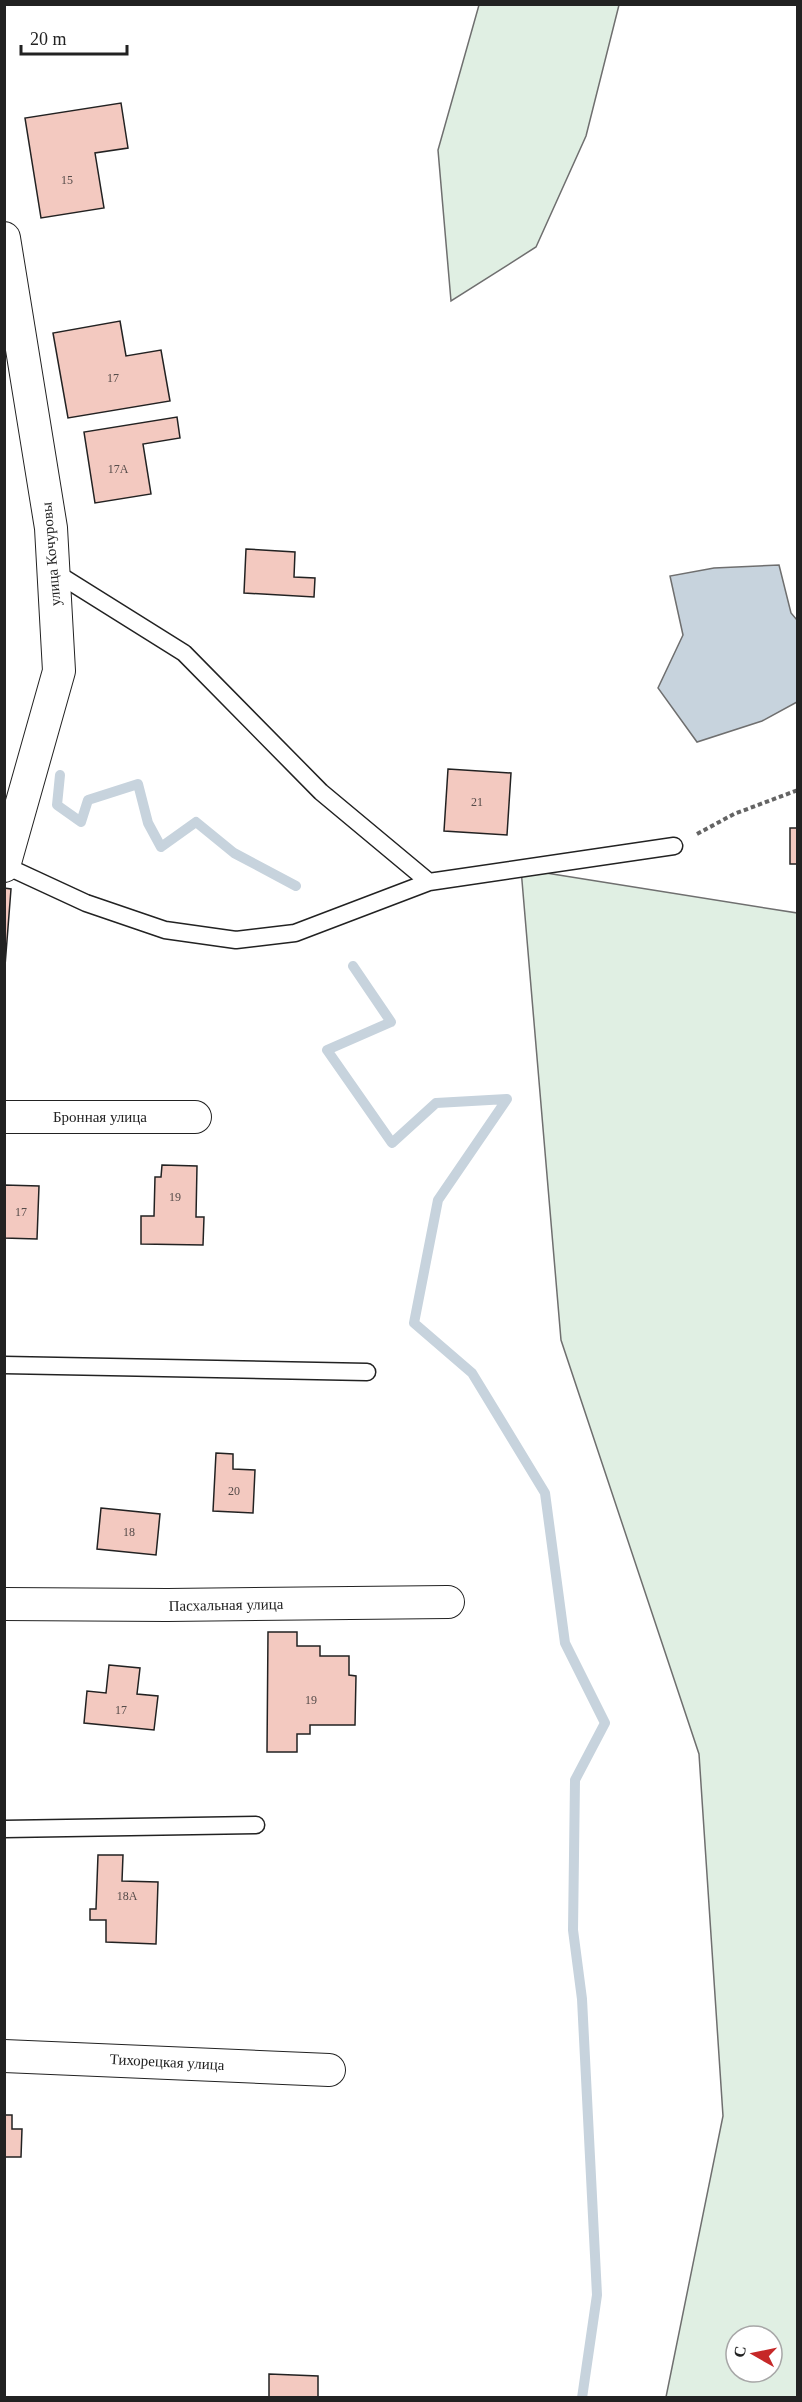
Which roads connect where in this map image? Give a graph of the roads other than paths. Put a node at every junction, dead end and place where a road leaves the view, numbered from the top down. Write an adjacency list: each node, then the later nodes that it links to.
1 (4, 238): 2 (street, улица Кочуровы)
2 (53, 571): 4 (street, улица Кочуровы); 5 (lane)
3 (674, 846): 5 (lane)
4 (5, 866): 5 (lane)
5 (429, 882)
6 (4, 1117): 7 (street, Бронная улица)
7 (195, 1117)
8 (4, 1365): 9 (lane)
9 (367, 1372)
10 (448, 1602): 11 (street, Пасхальная улица)
11 (4, 1604)
12 (256, 1825): 13 (lane)
13 (4, 1829)
14 (4, 2056): 15 (street, Тихорецкая улица)
15 (329, 2070)

